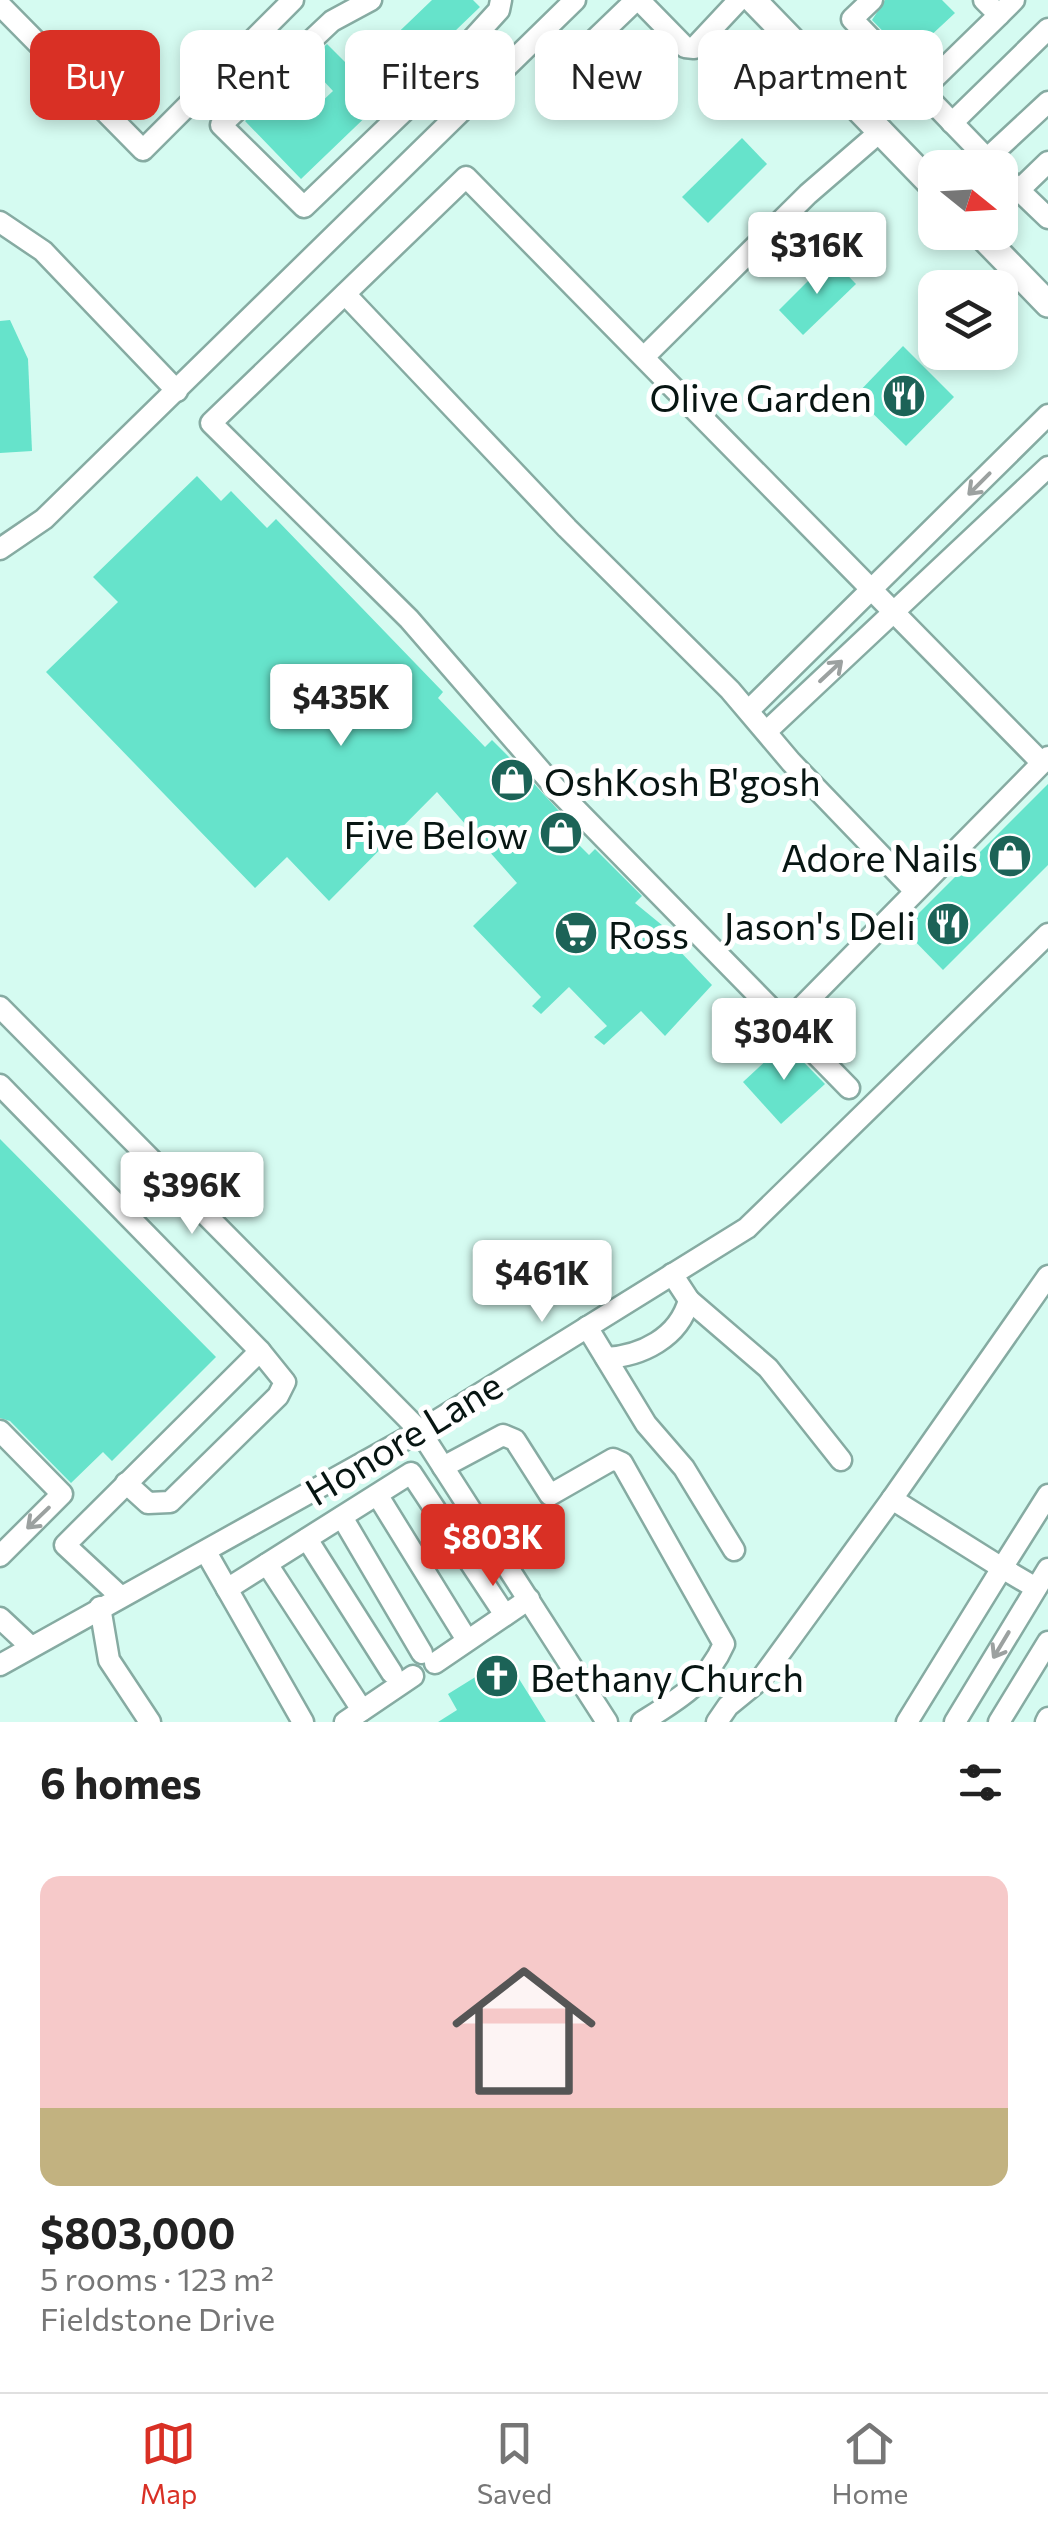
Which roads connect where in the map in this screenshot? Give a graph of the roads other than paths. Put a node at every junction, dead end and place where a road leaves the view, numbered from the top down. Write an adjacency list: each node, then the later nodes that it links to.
1 (293, 0): 9 (street)
2 (372, 0): 3 (street)
3 (501, 0)
4 (575, 0): 30 (street)
5 (638, 0): 6 (street); 12 (street)
6 (739, 0)
7 (754, 0): 18 (main road)
8 (872, 0): 13 (street)
9 (0, 4)
10 (999, 5): 14 (street)
11 (1048, 29): 17 (street)
12 (606, 30)
13 (862, 30)
14 (943, 68)
15 (1048, 102): 20 (street)
16 (943, 113): 17 (street)
17 (952, 122): 19 (street)
18 (882, 130): 22 (main road); 29 (street)
19 (976, 150)
20 (1004, 150)
21 (1048, 162): 23 (street)
22 (918, 169)
23 (1019, 190): 24 (street)
24 (1048, 218)
25 (0, 222): 30 (street)
26 (996, 250): 28 (main road)
27 (345, 294): 29 (street); 36 (street); 42 (street)
28 (1048, 304)
29 (645, 356): 34 (street)
30 (177, 391): 33 (street)
31 (1048, 415): 34 (street, one-way to 34)
32 (1048, 467): 35 (street)
33 (0, 549)
34 (872, 590): 35 (street); 36 (street)
35 (894, 612): 37 (street, one-way to 35); 38 (street)
36 (749, 710): 37 (street)
37 (768, 730): 39 (street)
38 (1045, 760): 39 (street)
39 (914, 890): 42 (street)
40 (1048, 934): 45 (street, Honore Lane)
41 (0, 1007): 51 (street)
42 (786, 1023): 44 (street)
43 (0, 1085): 49 (street)
44 (849, 1088)
45 (672, 1274): 47 (street); 48 (street, Honore Lane)
46 (1048, 1276): 58 (street)
47 (689, 1300): 50 (street); 53 (street)
48 (587, 1327): 50 (street); 51 (street, Honore Lane)
49 (260, 1351): 55 (street); 55 (street)
50 (606, 1358): 61 (street)
51 (420, 1430): 54 (street); 62 (street, Honore Lane)
52 (0, 1431): 63 (street, one-way to 63)
53 (841, 1460)
54 (443, 1467): 70 (street); 84 (street)
55 (126, 1484): 69 (street)
56 (1048, 1494): 65 (street)
57 (378, 1496): 59 (street); 72 (street); 74 (street)
58 (892, 1499): 65 (street); 85 (street)
59 (342, 1517): 60 (street); 77 (street)
60 (307, 1539): 64 (street); 79 (street)
61 (734, 1550)
62 (206, 1552): 68 (street); 69 (street, Honore Lane)
63 (0, 1556)
64 (267, 1564): 68 (street); 80 (street)
65 (1002, 1568): 67 (street); 86 (street)
66 (1048, 1569): 67 (street)
67 (1036, 1588): 87 (street, one-way to 87)
68 (227, 1589): 82 (street)
69 (120, 1596): 71 (street, Honore Lane)
70 (529, 1599): 72 (street); 83 (street)
71 (100, 1606): 76 (street, Honore Lane); 81 (street)
72 (504, 1615): 74 (street)
73 (0, 1618): 76 (street)
74 (467, 1640): 77 (street)
75 (1048, 1642): 88 (street)
76 (30, 1646): 78 (street, Honore Lane)
77 (434, 1657): 79 (street)
78 (0, 1665)
79 (401, 1678): 80 (street)
80 (353, 1716)
81 (150, 1722)
82 (303, 1722)
83 (606, 1722)
84 (642, 1722)
85 (717, 1722)
86 (907, 1722)
87 (955, 1722)
88 (999, 1722)

